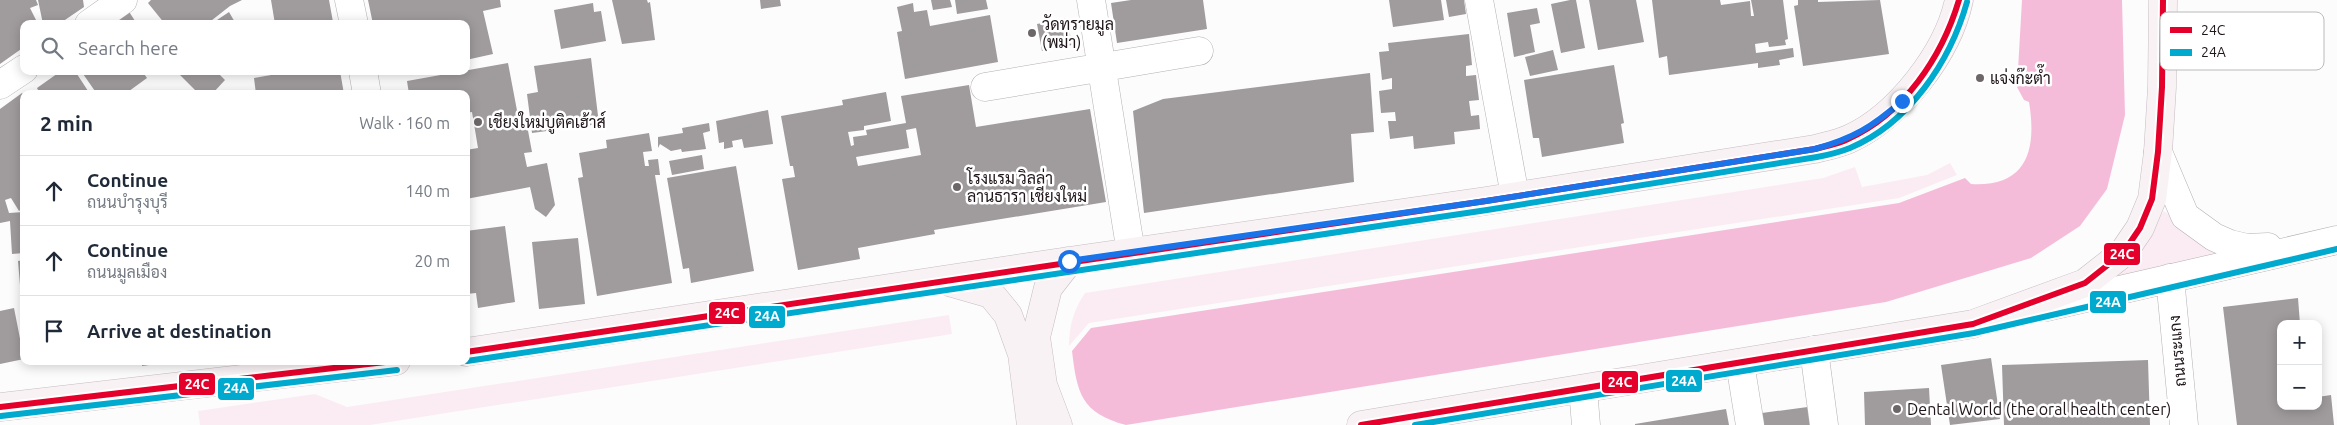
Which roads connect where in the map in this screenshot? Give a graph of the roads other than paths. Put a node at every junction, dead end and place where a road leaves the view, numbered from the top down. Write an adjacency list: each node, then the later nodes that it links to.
1 (123, 0): 6 (street)
2 (350, 0): 7 (street)
3 (1090, 0): 9 (street)
4 (1479, 0): 17 (street)
5 (1958, 0): 17 (main road)
6 (95, 20)
7 (353, 20)
8 (1200, 51): 9 (street)
9 (1102, 68): 14 (street); 20 (street)
10 (2161, 70): 16 (main road)
11 (20, 72): 13 (street)
12 (363, 75): 15 (street)
13 (0, 85)
14 (985, 86)
15 (366, 90)
16 (2158, 152): 19 (street); 24 (main road)
17 (1514, 196): 20 (main road)
18 (2337, 240): 19 (street)
19 (2307, 246): 22 (street)
20 (1131, 253): 21 (main road)
21 (1069, 261): 23 (main road); 34 (main road)
22 (2170, 278): 24 (street); 39 (street, ถนนระแกง)
23 (940, 280): 26 (main road); 33 (main road)
24 (1974, 324): 27 (main road)
25 (470, 344): 26 (street)
26 (513, 345): 28 (main road)
27 (1814, 350): 29 (main road); 38 (street)
28 (470, 351)
29 (1740, 363): 31 (main road); 37 (street)
30 (362, 365): 32 (main road)
31 (1583, 389): 35 (main road); 36 (street)
32 (0, 407)
33 (1032, 425)
34 (1058, 425)
35 (1360, 425)
36 (1586, 425)
37 (1750, 425)
38 (1824, 425)
39 (2184, 425)

